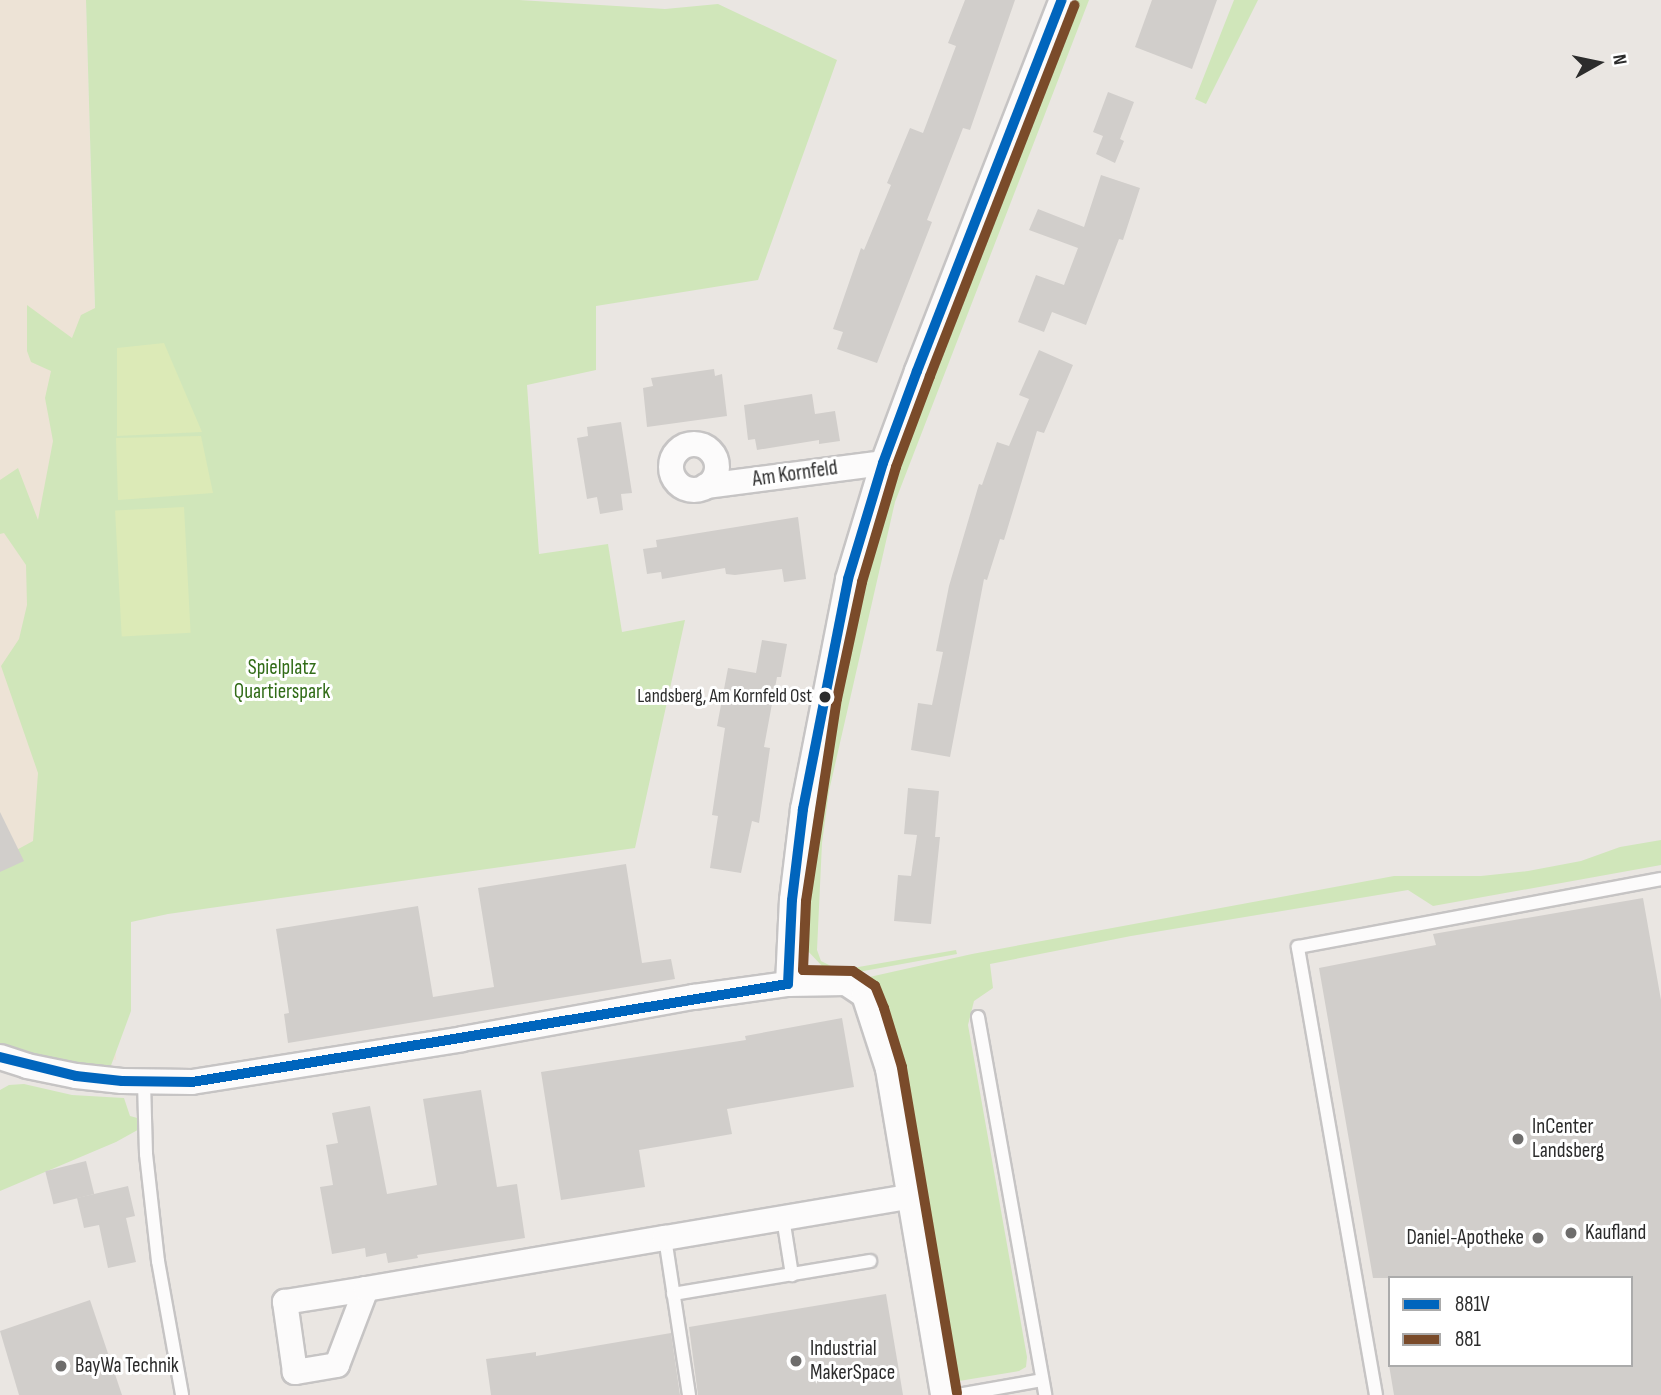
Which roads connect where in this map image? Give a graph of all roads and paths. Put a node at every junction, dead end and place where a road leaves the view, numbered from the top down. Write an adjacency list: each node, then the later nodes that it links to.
1 (1062, 0): 2 (street)
2 (883, 463): 3 (street, Am Kornfeld); 5 (street)
3 (706, 486)
4 (1661, 879): 22 (lane)
5 (788, 984): 8 (street); 9 (street)
6 (978, 1017): 16 (lane)
7 (0, 1057): 8 (street)
8 (144, 1082): 17 (lane)
9 (908, 1197): 10 (street); 19 (street)
10 (783, 1219): 11 (street); 13 (lane)
11 (665, 1238): 14 (street); 15 (lane)
12 (870, 1261): 13 (lane)
13 (792, 1275): 15 (lane)
14 (366, 1289)
15 (673, 1294): 18 (lane)
16 (1042, 1380): 20 (lane); 21 (lane)
17 (182, 1395)
18 (689, 1395)
19 (943, 1395)
20 (958, 1395)
21 (1045, 1395)
22 (1376, 1395)

